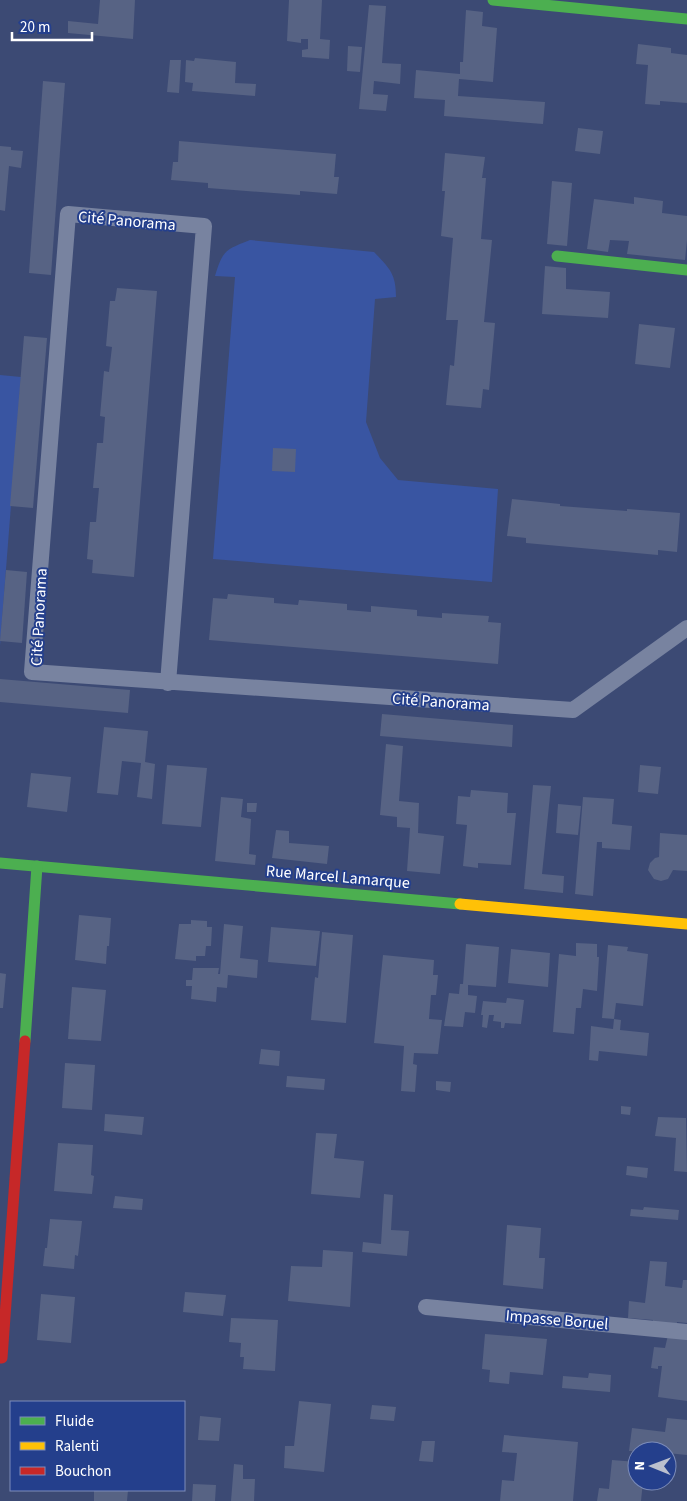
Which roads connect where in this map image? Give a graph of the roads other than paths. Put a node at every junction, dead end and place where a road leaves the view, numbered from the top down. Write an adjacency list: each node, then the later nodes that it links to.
1 (493, 0): 2 (street)
2 (687, 19)
3 (557, 256): 4 (street)
4 (687, 270)
5 (687, 628): 6 (lane, Cité Panorama)
6 (168, 683): 6 (lane, Cité Panorama)
7 (0, 863): 8 (street, Rue Marcel Lamarque)
8 (37, 866): 9 (street, Rue Marcel Lamarque); 14 (street)
9 (674, 922): 10 (street, Rue Marcel Lamarque); 11 (street, Rue Marcel Lamarque)
10 (687, 924)
11 (687, 929)
12 (426, 1307): 13 (lane, Impasse Boruel)
13 (687, 1332)
14 (0, 1358)

